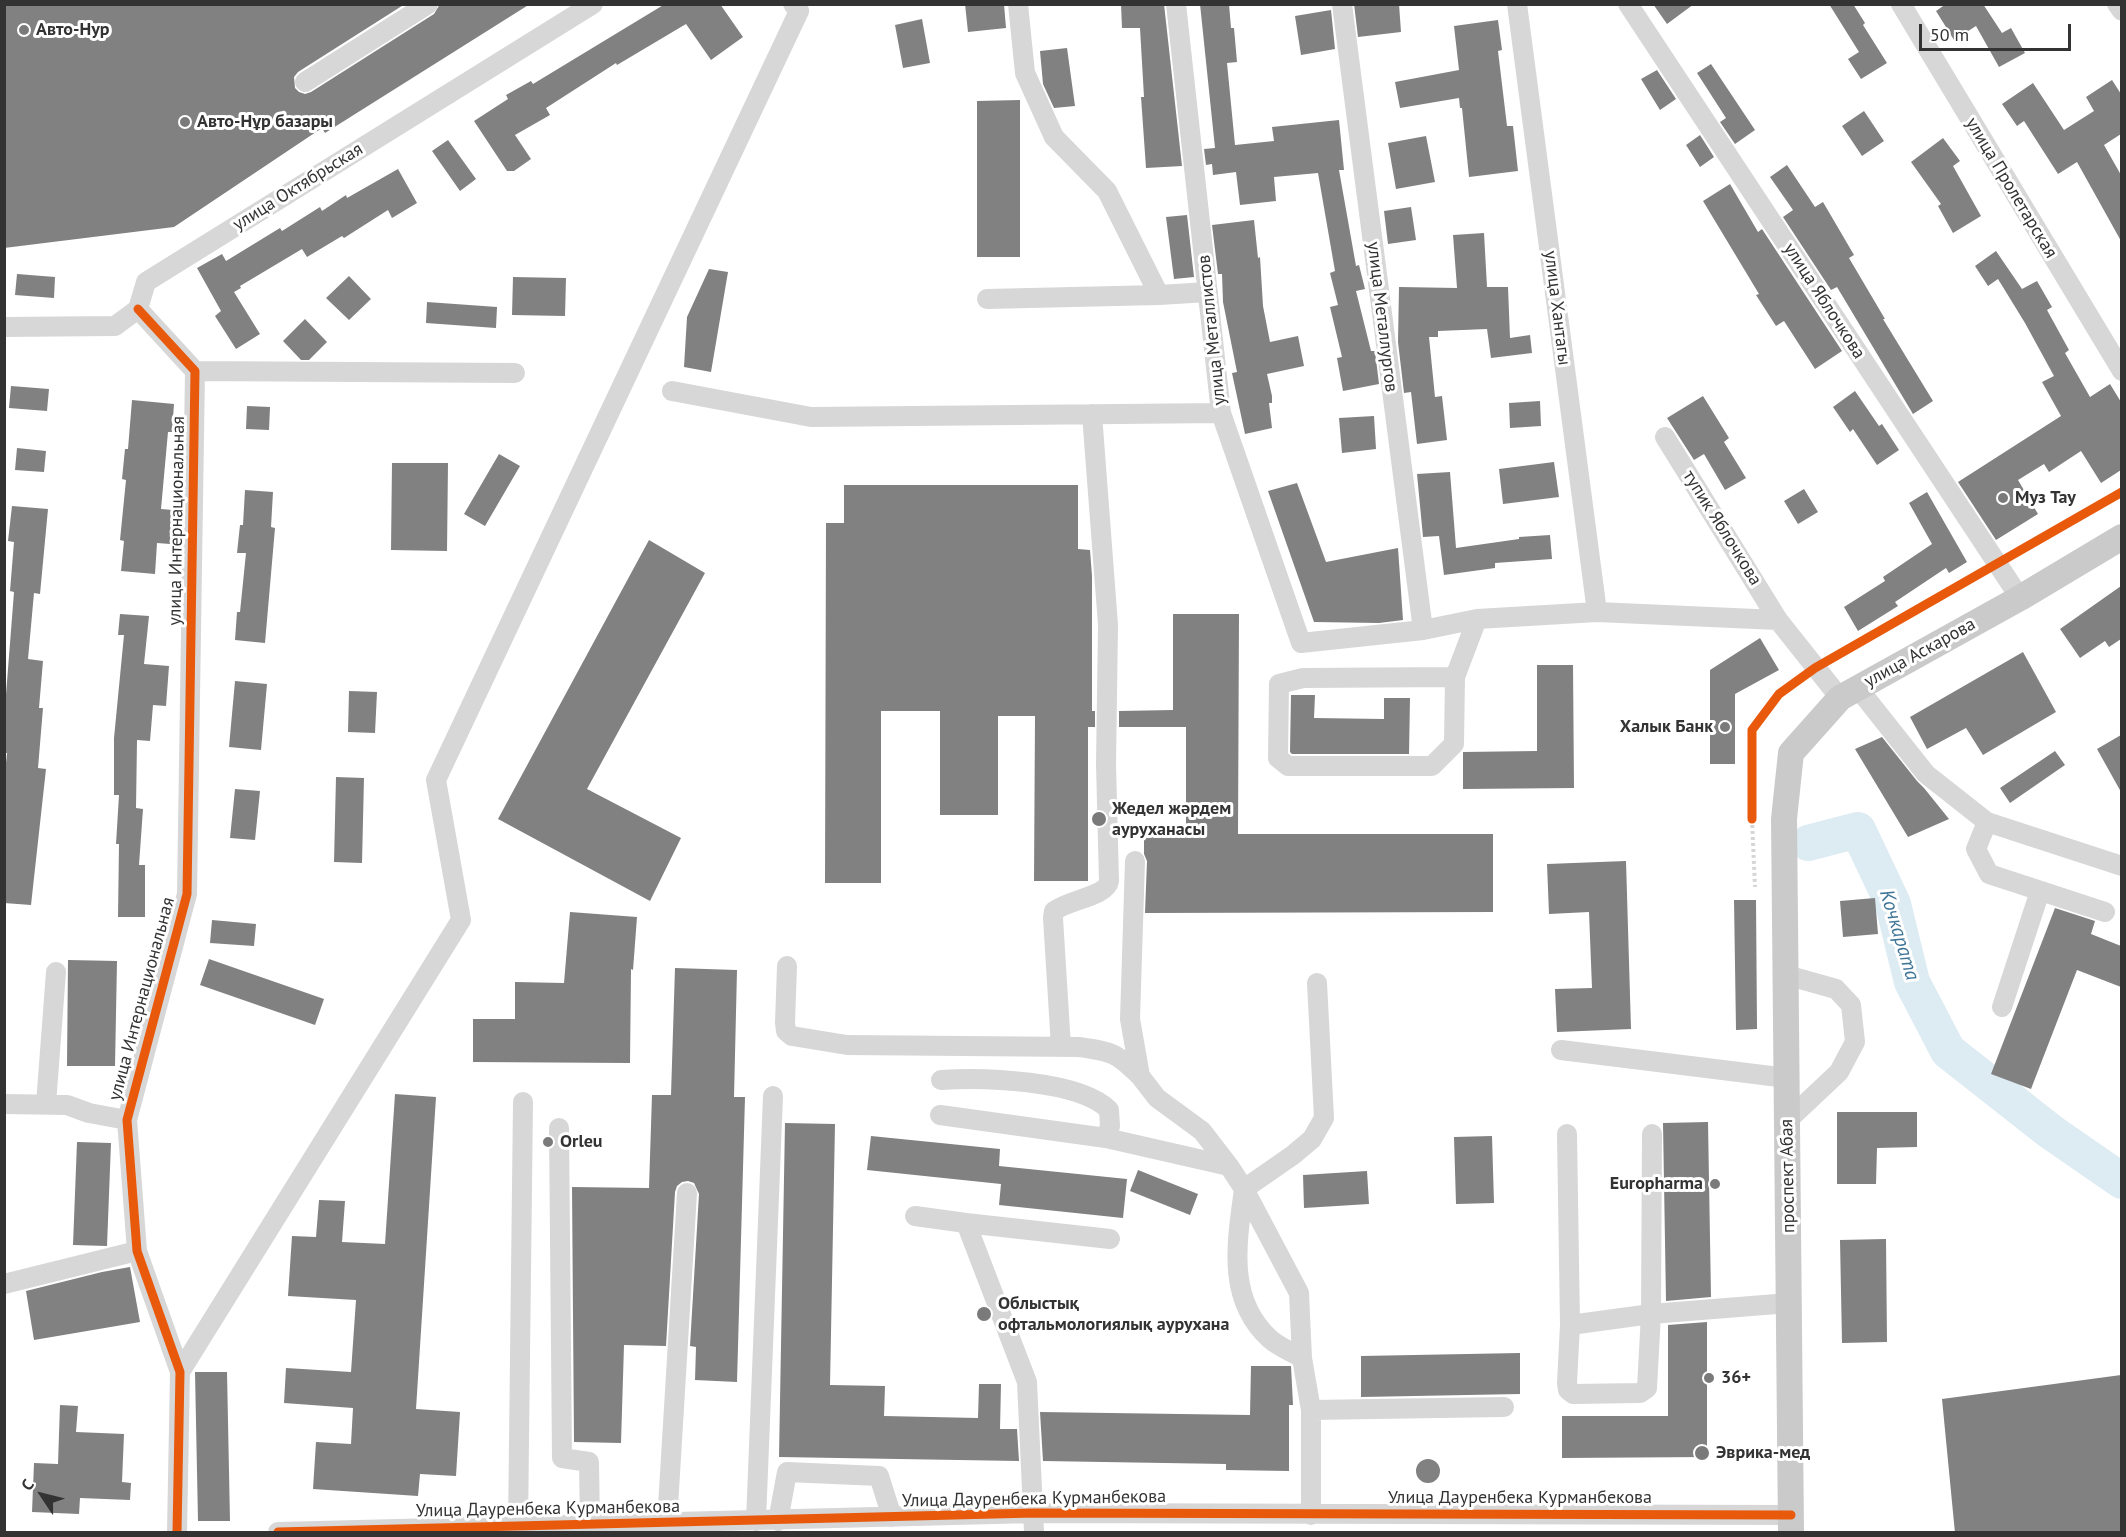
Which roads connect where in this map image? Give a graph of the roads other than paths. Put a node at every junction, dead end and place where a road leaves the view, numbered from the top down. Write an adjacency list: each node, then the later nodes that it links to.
1 (428, 4): 12 (street)
2 (593, 4): 16 (street, улица Октябрьская)
3 (1018, 4): 14 (street)
4 (1176, 4): 13 (street, улица Металлистов)
5 (1342, 4): 30 (street, улица Металлургов)
6 (1517, 4): 27 (street, улица Хантагы)
7 (1628, 4): 26 (street, улица Яблочкова)
8 (1901, 4): 19 (street, улица Пролетарская)
9 (2117, 4): 11 (street)
10 (796, 8): 72 (street)
11 (2121, 11)
12 (305, 82)
13 (1208, 292): 14 (street); 22 (street, улица Металлистов)
14 (1159, 295): 15 (street)
15 (987, 300)
16 (138, 309): 17 (street); 18 (street)
17 (4, 327)
18 (195, 371): 20 (street); 54 (street, улица Интернациональная)
19 (2121, 371)
20 (515, 372)
21 (672, 392): 23 (street)
22 (1221, 413): 23 (street); 30 (street, улица Металлистов)
23 (1092, 414): 44 (street)
24 (1665, 437): 29 (street, тупик Яблочкова)
25 (2121, 537): 26 (main road, улица Аскарова)
26 (2020, 597): 32 (main road, улица Аскарова)
27 (1597, 612): 28 (street); 29 (street)
28 (1477, 620): 30 (street); 31 (street)
29 (1778, 620): 32 (street, тупик Яблочкова)
30 (1423, 630)
31 (1455, 677): 31 (street)
32 (1848, 693): 33 (main road, улица Аскарова); 34 (street, тупик Яблочкова)
33 (1784, 819): 41 (main road, проспект Абая)
34 (1987, 822): 36 (street); 37 (street)
35 (1135, 861): 46 (street)
36 (2121, 866)
37 (2040, 891): 38 (street); 43 (street)
38 (2105, 912)
39 (787, 966): 44 (street)
40 (56, 972): 52 (street)
41 (1786, 975): 47 (main road, проспект Абая); 55 (street)
42 (1317, 983): 61 (street)
43 (2002, 1006)
44 (1061, 1047): 46 (street)
45 (1561, 1050): 47 (street)
46 (1140, 1076): 60 (street)
47 (1787, 1078): 55 (main road, проспект Абая)
48 (941, 1080): 59 (street)
49 (774, 1096): 77 (street)
50 (523, 1101): 84 (street)
51 (4, 1104): 52 (street)
52 (46, 1104): 54 (street)
53 (940, 1114): 59 (street)
54 (127, 1120): 66 (street, улица Интернациональная)
55 (1787, 1121): 68 (main road, проспект Абая)
56 (559, 1128): 81 (street)
57 (1567, 1134): 70 (street)
58 (1652, 1134): 69 (street)
59 (1106, 1138): 60 (street)
60 (1229, 1166): 61 (street)
61 (1244, 1189): 71 (street); 71 (street)
62 (687, 1193): 83 (street)
63 (915, 1216): 64 (street)
64 (966, 1223): 65 (street); 79 (street)
65 (1110, 1239)
66 (137, 1251): 67 (street); 72 (street, улица Интернациональная)
67 (4, 1284)
68 (1789, 1303): 69 (street); 80 (main road, проспект Абая)
69 (1651, 1314): 70 (street); 70 (street)
70 (1570, 1325)
71 (1302, 1358): 74 (street)
72 (180, 1372): 86 (street, улица Интернациональная)
73 (1504, 1407): 74 (street)
74 (1311, 1410): 75 (street)
75 (1311, 1515): 79 (street, Улица Дауренбека Курманбекова); 80 (street, Улица Дауренбека Курманбекова)
76 (892, 1517): 78 (street); 79 (street, Улица Дауренбека Курманбекова); 82 (street, Улица Дауренбека Курманбекова)
77 (756, 1521): 78 (street, Улица Дауренбека Курманбекова); 83 (street, Улица Дауренбека Курманбекова)
78 (778, 1521): 82 (street, Улица Дауренбека Курманбекова)
79 (1034, 1523)
80 (1791, 1524)
81 (590, 1525): 83 (street, Улица Дауренбека Курманбекова); 84 (street, Улица Дауренбека Курманбекова)
82 (839, 1525)
83 (679, 1526)
84 (518, 1527): 85 (street, Улица Дауренбека Курманбекова)
85 (392, 1531): 87 (street, Улица Дауренбека Курманбекова)
86 (177, 1533)
87 (278, 1533)

